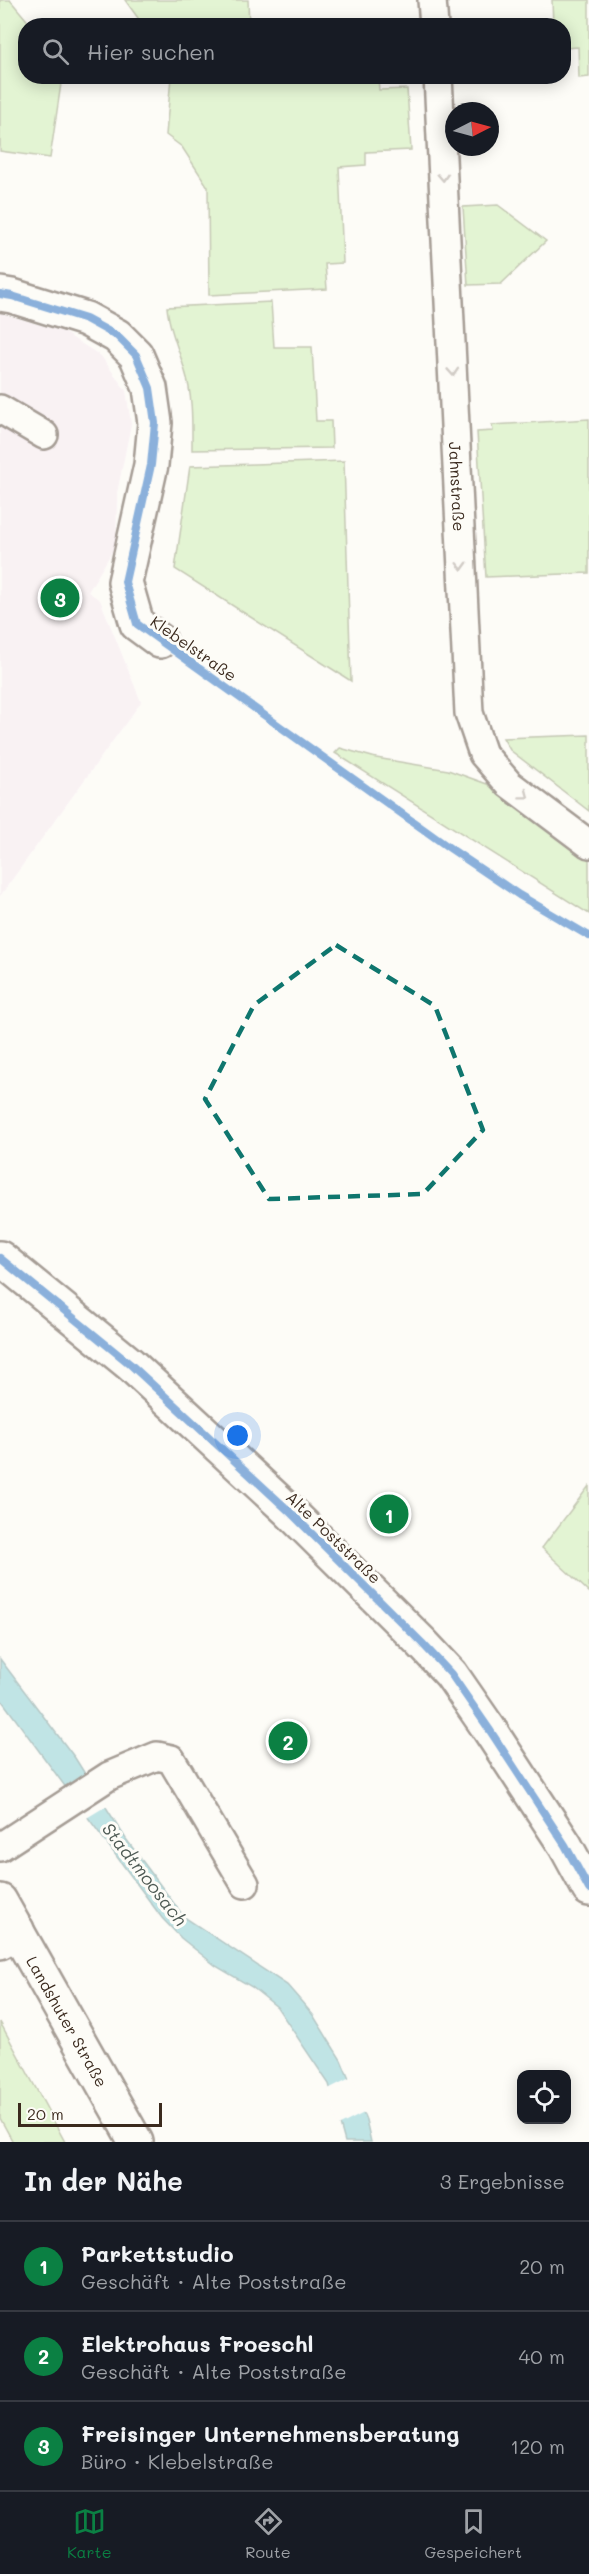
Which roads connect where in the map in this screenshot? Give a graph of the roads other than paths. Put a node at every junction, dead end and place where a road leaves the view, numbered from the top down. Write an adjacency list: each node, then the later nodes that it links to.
1 (432, 0): 2 (lane)
2 (433, 18)
3 (438, 84): 8 (lane, Jahnstraße, one-way to 8)
4 (0, 294): 7 (street, Klebelstraße)
5 (0, 409): 6 (lane)
6 (44, 435)
7 (160, 641)
8 (589, 844)
9 (0, 1258): 12 (street, Alte Poststraße)
10 (0, 1847): 11 (lane)
11 (245, 1884)
12 (589, 1888)
13 (0, 1901): 14 (street, Landshuter Straße)
14 (8, 1936): 15 (street, Landshuter Straße)
15 (136, 2142)

